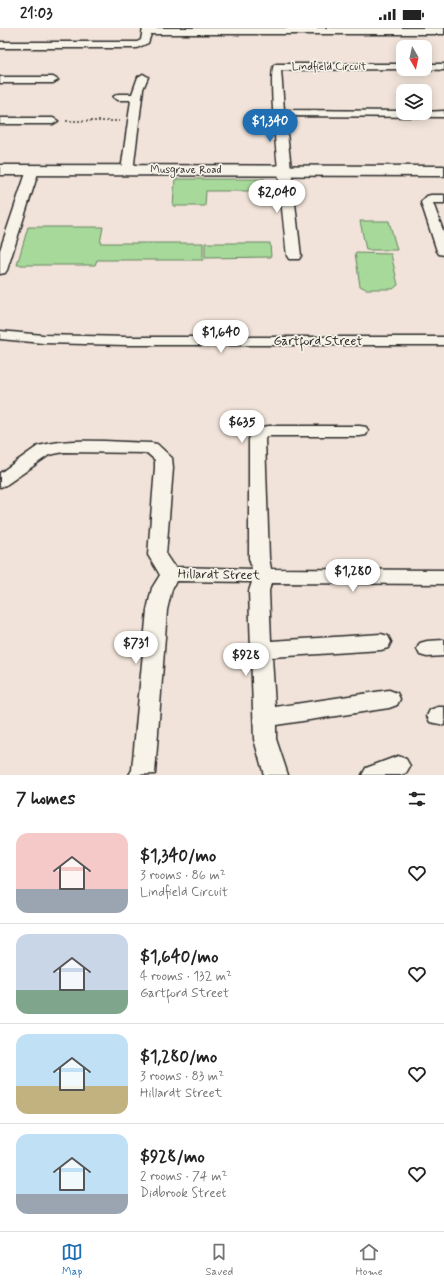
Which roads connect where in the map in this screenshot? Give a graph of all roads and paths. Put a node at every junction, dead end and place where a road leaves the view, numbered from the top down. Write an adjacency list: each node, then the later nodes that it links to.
1 (147, 29): 2 (street); 3 (street)
2 (444, 31)
3 (0, 45)
4 (396, 67): 12 (street, Lindfield Circuit)
5 (432, 67): 6 (street)
6 (444, 67)
7 (143, 77): 11 (street)
8 (0, 80): 9 (street)
9 (53, 80)
10 (118, 97): 11 (street)
11 (136, 97): 16 (street)
12 (279, 113): 13 (street); 20 (street, Lindfield Circuit)
13 (444, 114)
14 (0, 121): 15 (street)
15 (53, 121): 16 (path)
16 (133, 121): 19 (street)
17 (0, 170): 18 (street, Musgrave Road)
18 (33, 170): 19 (street, Musgrave Road); 25 (street)
19 (127, 170): 20 (street, Musgrave Road)
20 (284, 170): 21 (street, Musgrave Road); 24 (street, Lindfield Circuit)
21 (444, 171)
22 (444, 199): 23 (street)
23 (444, 252)
24 (294, 256)
25 (0, 270)
26 (0, 335): 27 (street, Gartford Street)
27 (444, 341)
28 (360, 431): 31 (street)
29 (0, 481): 30 (street, Hillardt Street)
30 (171, 574): 31 (street, Hillardt Street); 38 (street)
31 (263, 576): 32 (street, Hillardt Street); 34 (street)
32 (444, 578)
33 (381, 642): 34 (street)
34 (262, 650): 36 (street)
35 (389, 699): 36 (street)
36 (264, 718): 39 (street)
37 (398, 766): 40 (street)
38 (141, 775)
39 (276, 775)
40 (374, 775)

